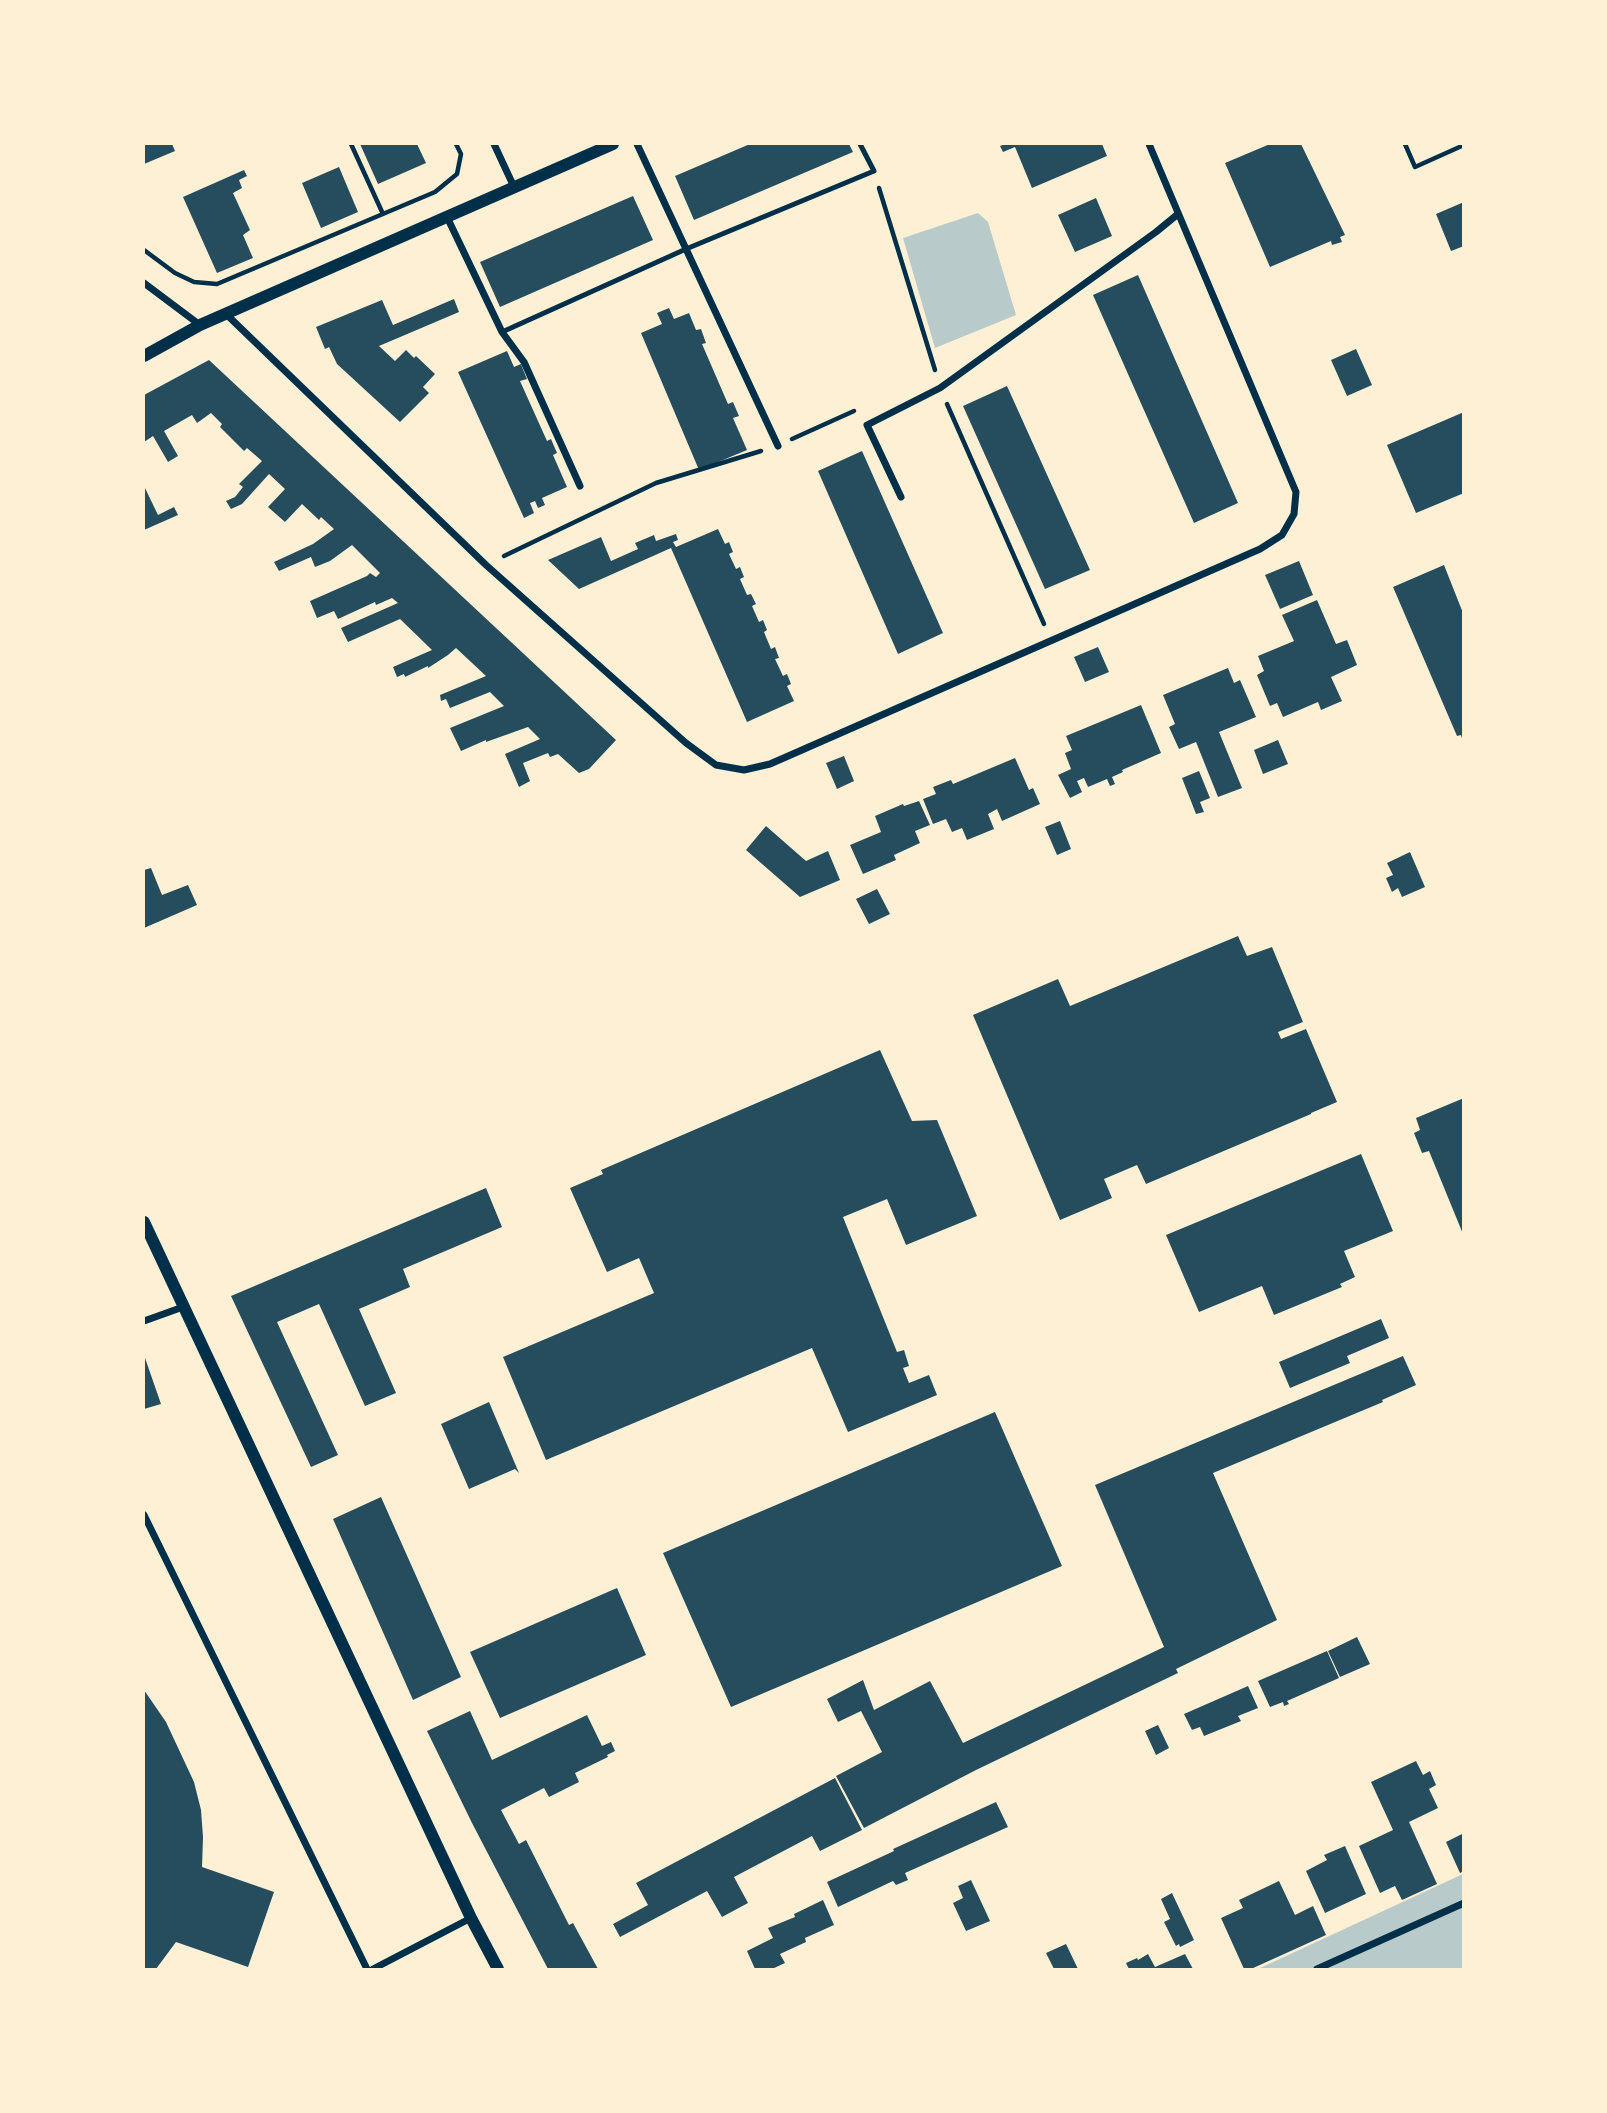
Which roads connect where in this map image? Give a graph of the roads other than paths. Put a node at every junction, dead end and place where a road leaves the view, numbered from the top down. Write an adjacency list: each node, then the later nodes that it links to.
1 (494, 144): 6 (street)
2 (613, 144): 6 (street)
3 (637, 144): 9 (street)
4 (860, 144): 9 (lane)
5 (1149, 144): 7 (street)
6 (514, 187): 8 (street)
7 (1178, 214): 11 (street); 17 (street)
8 (447, 217): 11 (street); 13 (street)
9 (686, 249): 13 (lane); 15 (street)
10 (144, 283): 12 (street)
11 (226, 314): 12 (street)
12 (200, 325): 14 (street)
13 (502, 332): 16 (street)
14 (144, 356)
15 (778, 446)
16 (580, 486)
17 (901, 497)
18 (144, 1222): 19 (street)
19 (184, 1307): 20 (street); 23 (street)
20 (144, 1321)
21 (144, 1515): 24 (street)
22 (1464, 1903): 26 (street)
23 (471, 1918): 24 (street); 25 (street)
24 (370, 1969)
25 (498, 1969)
26 (1317, 1969)

